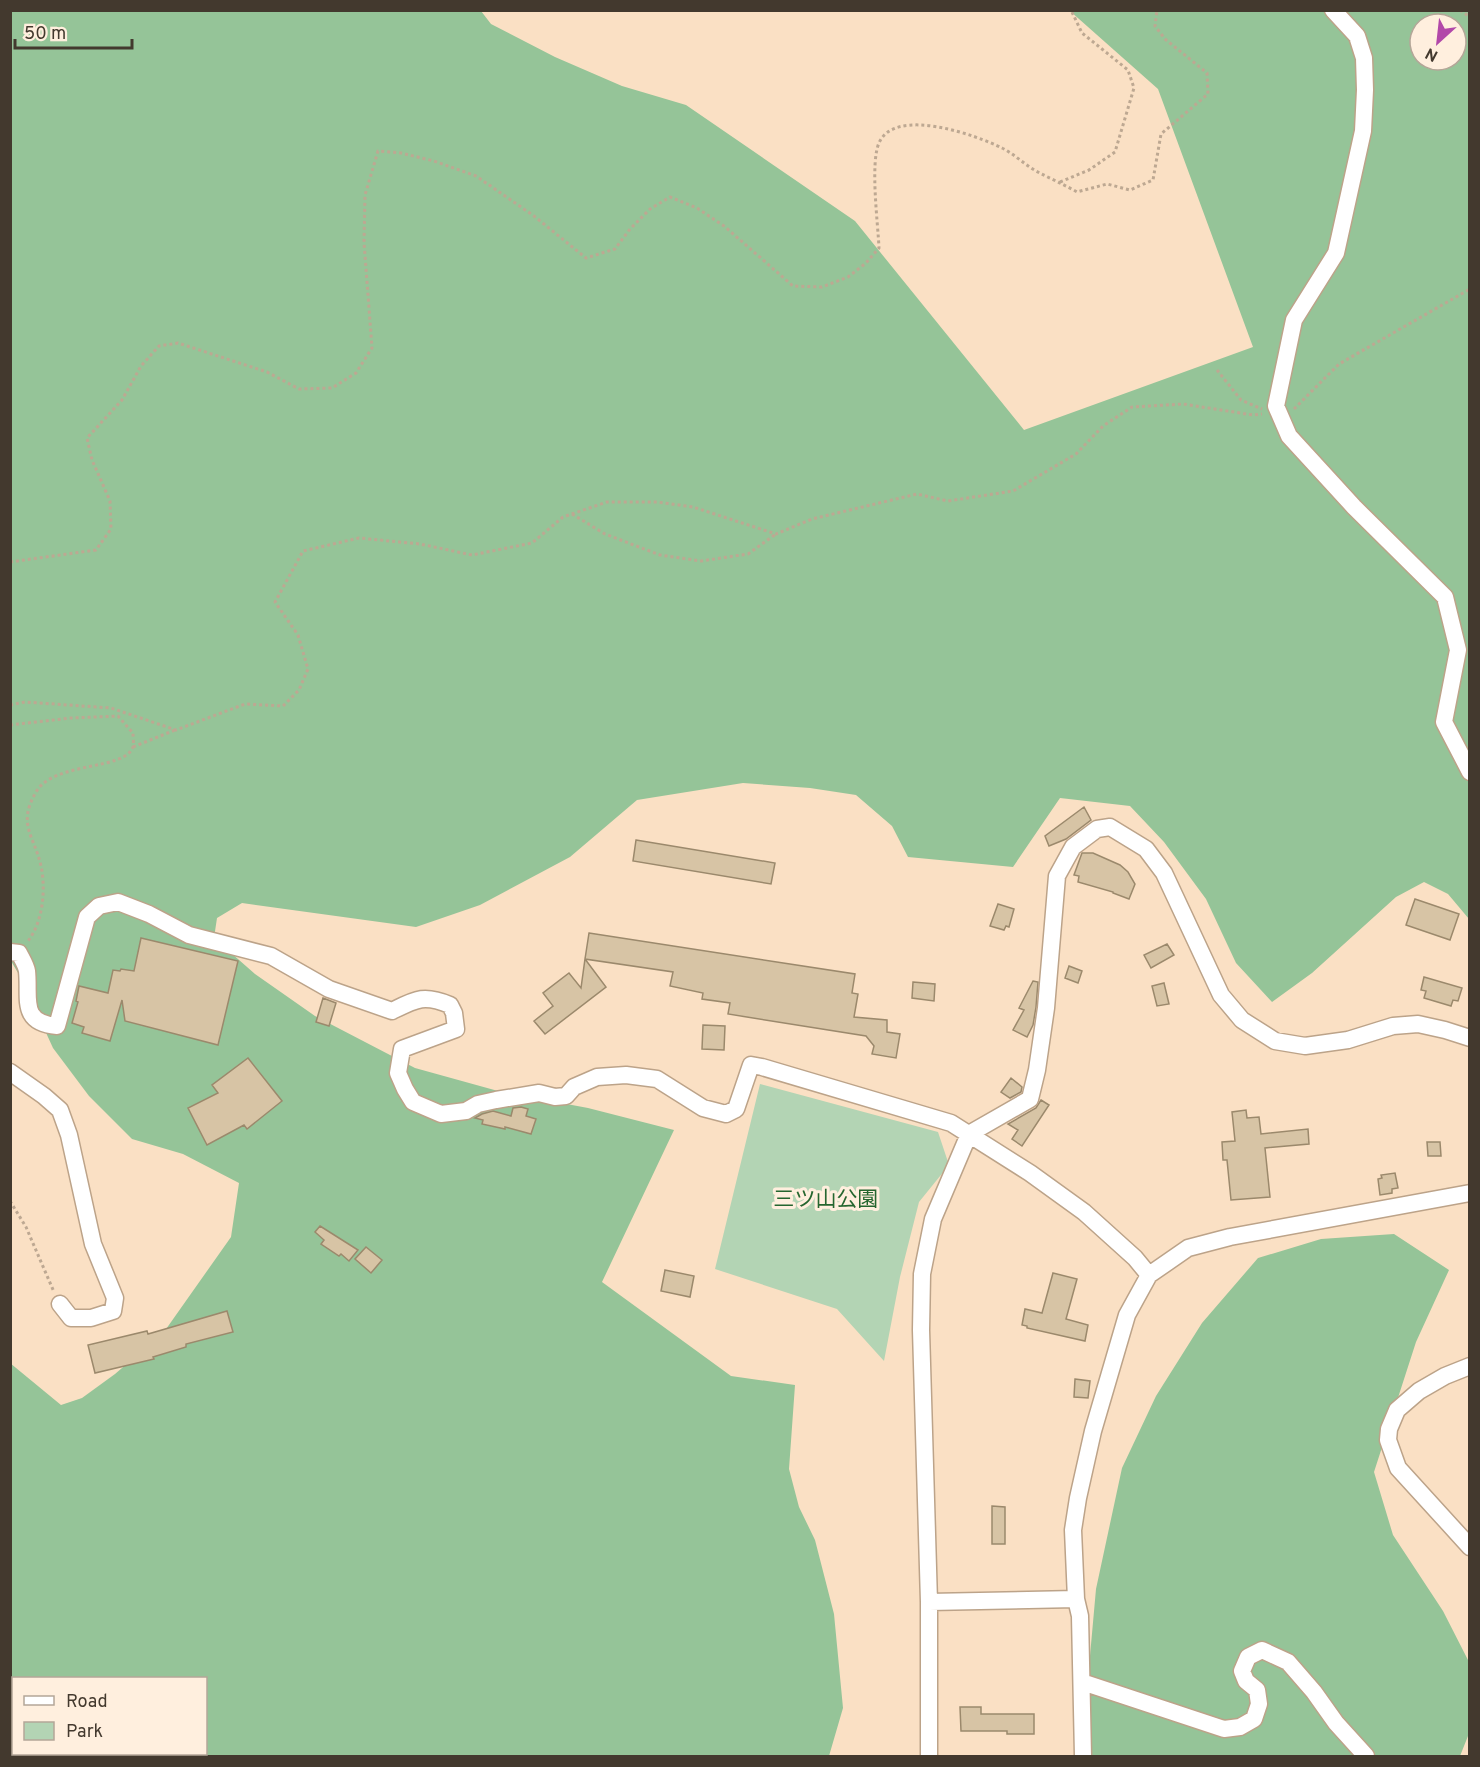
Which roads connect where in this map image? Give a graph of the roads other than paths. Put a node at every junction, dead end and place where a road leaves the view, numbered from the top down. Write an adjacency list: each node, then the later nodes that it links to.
1 (1333, 10): 2 (street)
2 (1470, 772)
3 (15, 952): 6 (street)
4 (1470, 1038): 6 (street)
5 (10, 1072): 9 (street)
6 (969, 1134): 8 (street); 13 (street)
7 (1470, 1193): 8 (street)
8 (1149, 1275): 12 (street)
9 (60, 1304)
10 (1470, 1366): 11 (street)
11 (1470, 1547)
12 (1076, 1599): 13 (street); 14 (street)
13 (929, 1602): 15 (street)
14 (1082, 1682): 16 (street); 17 (street)
15 (929, 1756)
16 (1083, 1756)
17 (1366, 1756)

